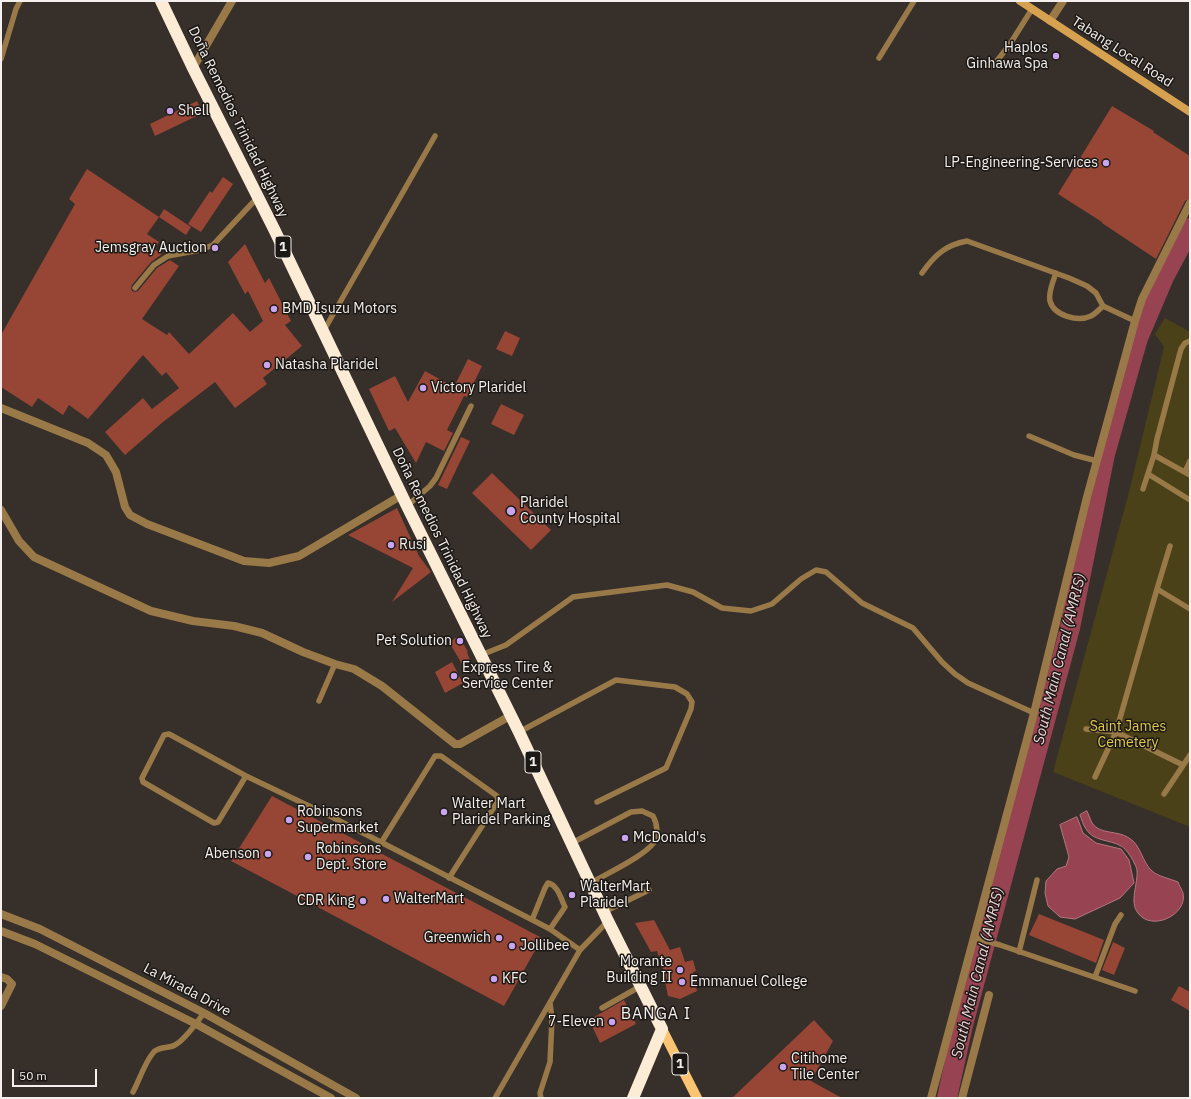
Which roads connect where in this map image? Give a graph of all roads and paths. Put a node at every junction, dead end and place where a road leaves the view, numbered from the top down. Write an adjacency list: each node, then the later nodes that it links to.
1 (20, 1): 10 (lane)
2 (162, 1): 12 (highway, Doña Remedios Trinidad Highway / 1)
3 (232, 1): 12 (street)
4 (914, 1): 9 (lane)
5 (1020, 1): 7 (street, Tabang Local Road)
6 (1063, 1): 8 (street)
7 (1032, 9): 8 (street, Tabang Local Road); 11 (lane)
8 (1050, 21): 13 (street, Tabang Local Road)
9 (879, 58)
10 (1, 59)
11 (993, 66)
12 (193, 68): 15 (highway, Doña Remedios Trinidad Highway / 1)
13 (1190, 112)
14 (435, 136): 22 (lane)
15 (258, 196): 19 (lane); 22 (highway, Doña Remedios Trinidad Highway / 1)
16 (1190, 203): 21 (street)
17 (922, 273): 18 (lane)
18 (1056, 273): 20 (lane); 20 (lane)
19 (136, 288)
20 (1103, 306): 21 (lane)
21 (1135, 320): 28 (street)
22 (323, 332): 33 (highway, Doña Remedios Trinidad Highway / 1)
23 (1190, 341): 27 (lane)
24 (471, 406): 35 (lane)
25 (1, 408): 33 (street)
26 (1029, 436): 28 (lane)
27 (1154, 455): 30 (lane); 31 (lane)
28 (1097, 461): 43 (street)
29 (1190, 461): 31 (lane)
30 (1148, 474): 32 (lane); 34 (lane)
31 (1187, 474)
32 (1142, 489)
33 (402, 495): 35 (highway, Doña Remedios Trinidad Highway / 1)
34 (1190, 500)
35 (407, 506): 40 (highway, Doña Remedios Trinidad Highway / 1)
36 (1, 510): 41 (street)
37 (1170, 546): 38 (lane)
38 (1157, 589): 39 (lane); 47 (lane)
39 (1190, 609)
40 (480, 656): 43 (lane); 44 (highway, Doña Remedios Trinidad Highway / 1)
41 (335, 664): 42 (lane); 44 (street)
42 (318, 701)
43 (1034, 713): 66 (street)
44 (510, 716): 46 (highway, Doña Remedios Trinidad Highway / 1)
45 (1086, 729): 47 (lane)
46 (519, 732): 53 (lane); 55 (highway, Doña Remedios Trinidad Highway / 1)
47 (1116, 732): 49 (lane); 51 (lane)
48 (1190, 755): 49 (lane)
49 (1183, 765): 52 (lane)
50 (246, 776): 50 (lane); 54 (lane)
51 (1095, 777)
52 (1164, 794)
53 (597, 802)
54 (381, 843): 56 (lane); 56 (lane)
55 (572, 843): 58 (highway, Doña Remedios Trinidad Highway / 1); 58 (lane)
56 (449, 878): 63 (lane)
57 (1037, 880): 69 (lane)
58 (591, 883): 62 (highway, Doña Remedios Trinidad Highway / 1)
59 (649, 890): 62 (lane)
60 (1, 914): 67 (street, La Mirada Drive)
61 (1121, 915): 72 (lane)
62 (606, 916): 68 (lane); 73 (highway, Doña Remedios Trinidad Highway / 1)
63 (532, 920): 64 (lane); 64 (lane)
64 (550, 929): 68 (lane)
65 (1, 931): 70 (street, La Mirada Drive)
66 (978, 940): 69 (lane); 89 (street)
67 (80, 950): 70 (street); 79 (street, La Mirada Drive)
68 (580, 950): 76 (lane)
69 (1019, 952): 72 (lane)
70 (74, 963): 80 (street, La Mirada Drive)
71 (1, 977): 77 (street)
72 (1095, 977): 74 (lane)
73 (641, 986): 78 (lane); 81 (highway, Doña Remedios Trinidad Highway / 1)
74 (1135, 991)
75 (990, 996): 90 (street)
76 (550, 1003): 85 (lane); 86 (lane)
77 (1, 1006)
78 (602, 1008)
79 (204, 1013): 80 (lane); 84 (street, La Mirada Drive)
80 (196, 1024): 82 (lane); 83 (street, La Mirada Drive)
81 (662, 1029): 87 (highway); 88 (main road, Doña Remedios Trinidad Highway / 1)
82 (133, 1092)
83 (331, 1098)
84 (356, 1098)
85 (495, 1098)
86 (541, 1098)
87 (633, 1098)
88 (697, 1098)
89 (931, 1098)
90 (962, 1098)

